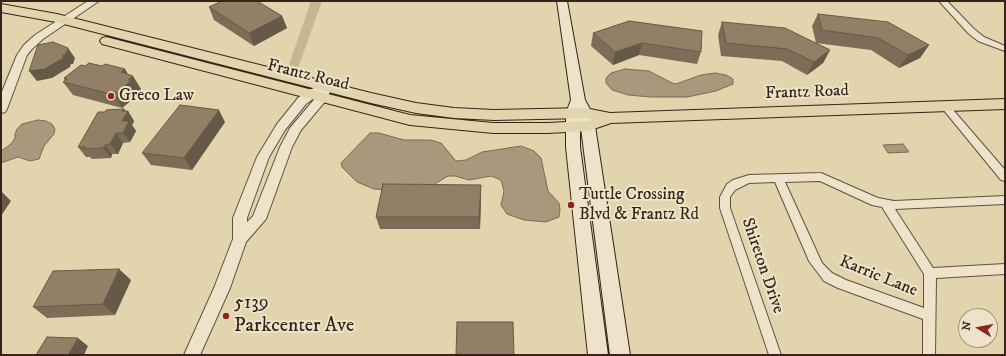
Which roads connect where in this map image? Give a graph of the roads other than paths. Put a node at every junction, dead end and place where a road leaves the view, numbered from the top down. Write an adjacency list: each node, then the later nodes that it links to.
1 (94, 1): 6 (street)
2 (562, 1): 13 (main road)
3 (943, 1): 8 (street)
4 (1, 8): 6 (main road, Frantz Road)
5 (1, 17): 7 (main road, Frantz Road)
6 (64, 20): 7 (street); 9 (main road, Frantz Road)
7 (52, 28): 9 (main road, Frantz Road); 12 (street)
8 (1005, 48)
9 (319, 93): 13 (main road, Frantz Road); 13 (main road, Frantz Road); 18 (street); 18 (street)
10 (1005, 104): 11 (main road, Frantz Road)
11 (945, 106): 13 (main road, Frantz Road); 14 (street)
12 (1, 109)
13 (578, 116): 23 (main road); 24 (main road)
14 (1005, 177)
15 (778, 178): 17 (street); 21 (street, Karric Lane); 25 (street, Shireton Drive)
16 (1005, 200): 17 (street)
17 (886, 204): 20 (street)
18 (240, 239): 22 (street)
19 (1005, 269): 20 (street)
20 (930, 273): 21 (street)
21 (929, 316): 26 (street)
22 (192, 355)
23 (598, 355)
24 (620, 355)
25 (775, 355)
26 (929, 355)

